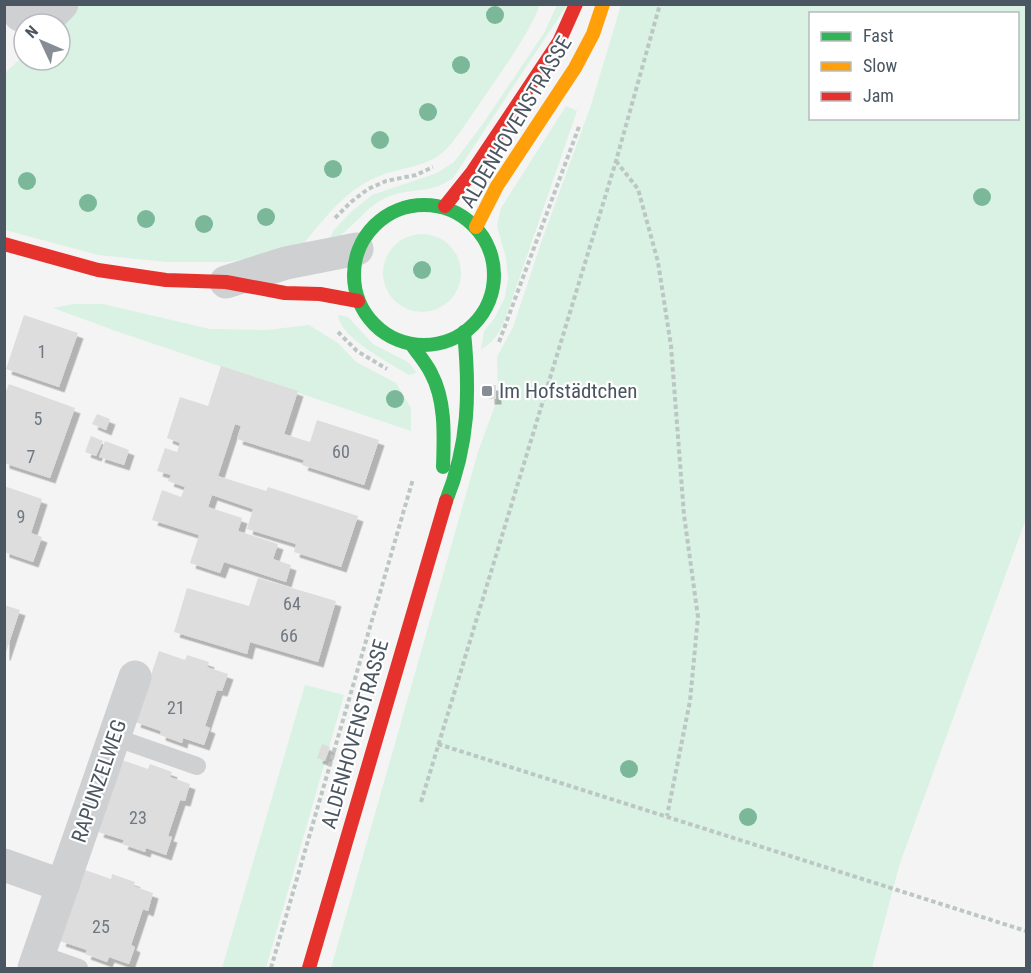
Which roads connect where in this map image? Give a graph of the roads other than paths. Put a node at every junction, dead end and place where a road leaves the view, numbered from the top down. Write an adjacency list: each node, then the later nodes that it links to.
1 (576, 4): 3 (street, ALDENHOVENSTRASSE)
2 (603, 4): 4 (street, ALDENHOVENSTRASSE)
3 (445, 206): 4 (street); 6 (street)
4 (476, 227): 9 (street)
5 (6, 249): 7 (street)
6 (357, 249): 7 (street); 8 (street)
7 (226, 282): 8 (street)
8 (357, 301): 10 (street)
9 (464, 332): 10 (street); 11 (street, ALDENHOVENSTRASSE)
10 (412, 345): 11 (street, ALDENHOVENSTRASSE)
11 (442, 512): 19 (street, ALDENHOVENSTRASSE)
12 (135, 677): 13 (street, RAPUNZELWEG)
13 (114, 737): 14 (lane); 16 (street, RAPUNZELWEG)
14 (198, 766)
15 (4, 865): 16 (street)
16 (63, 886): 17 (street, RAPUNZELWEG)
17 (37, 961): 18 (lane)
18 (79, 969)
19 (309, 969)

